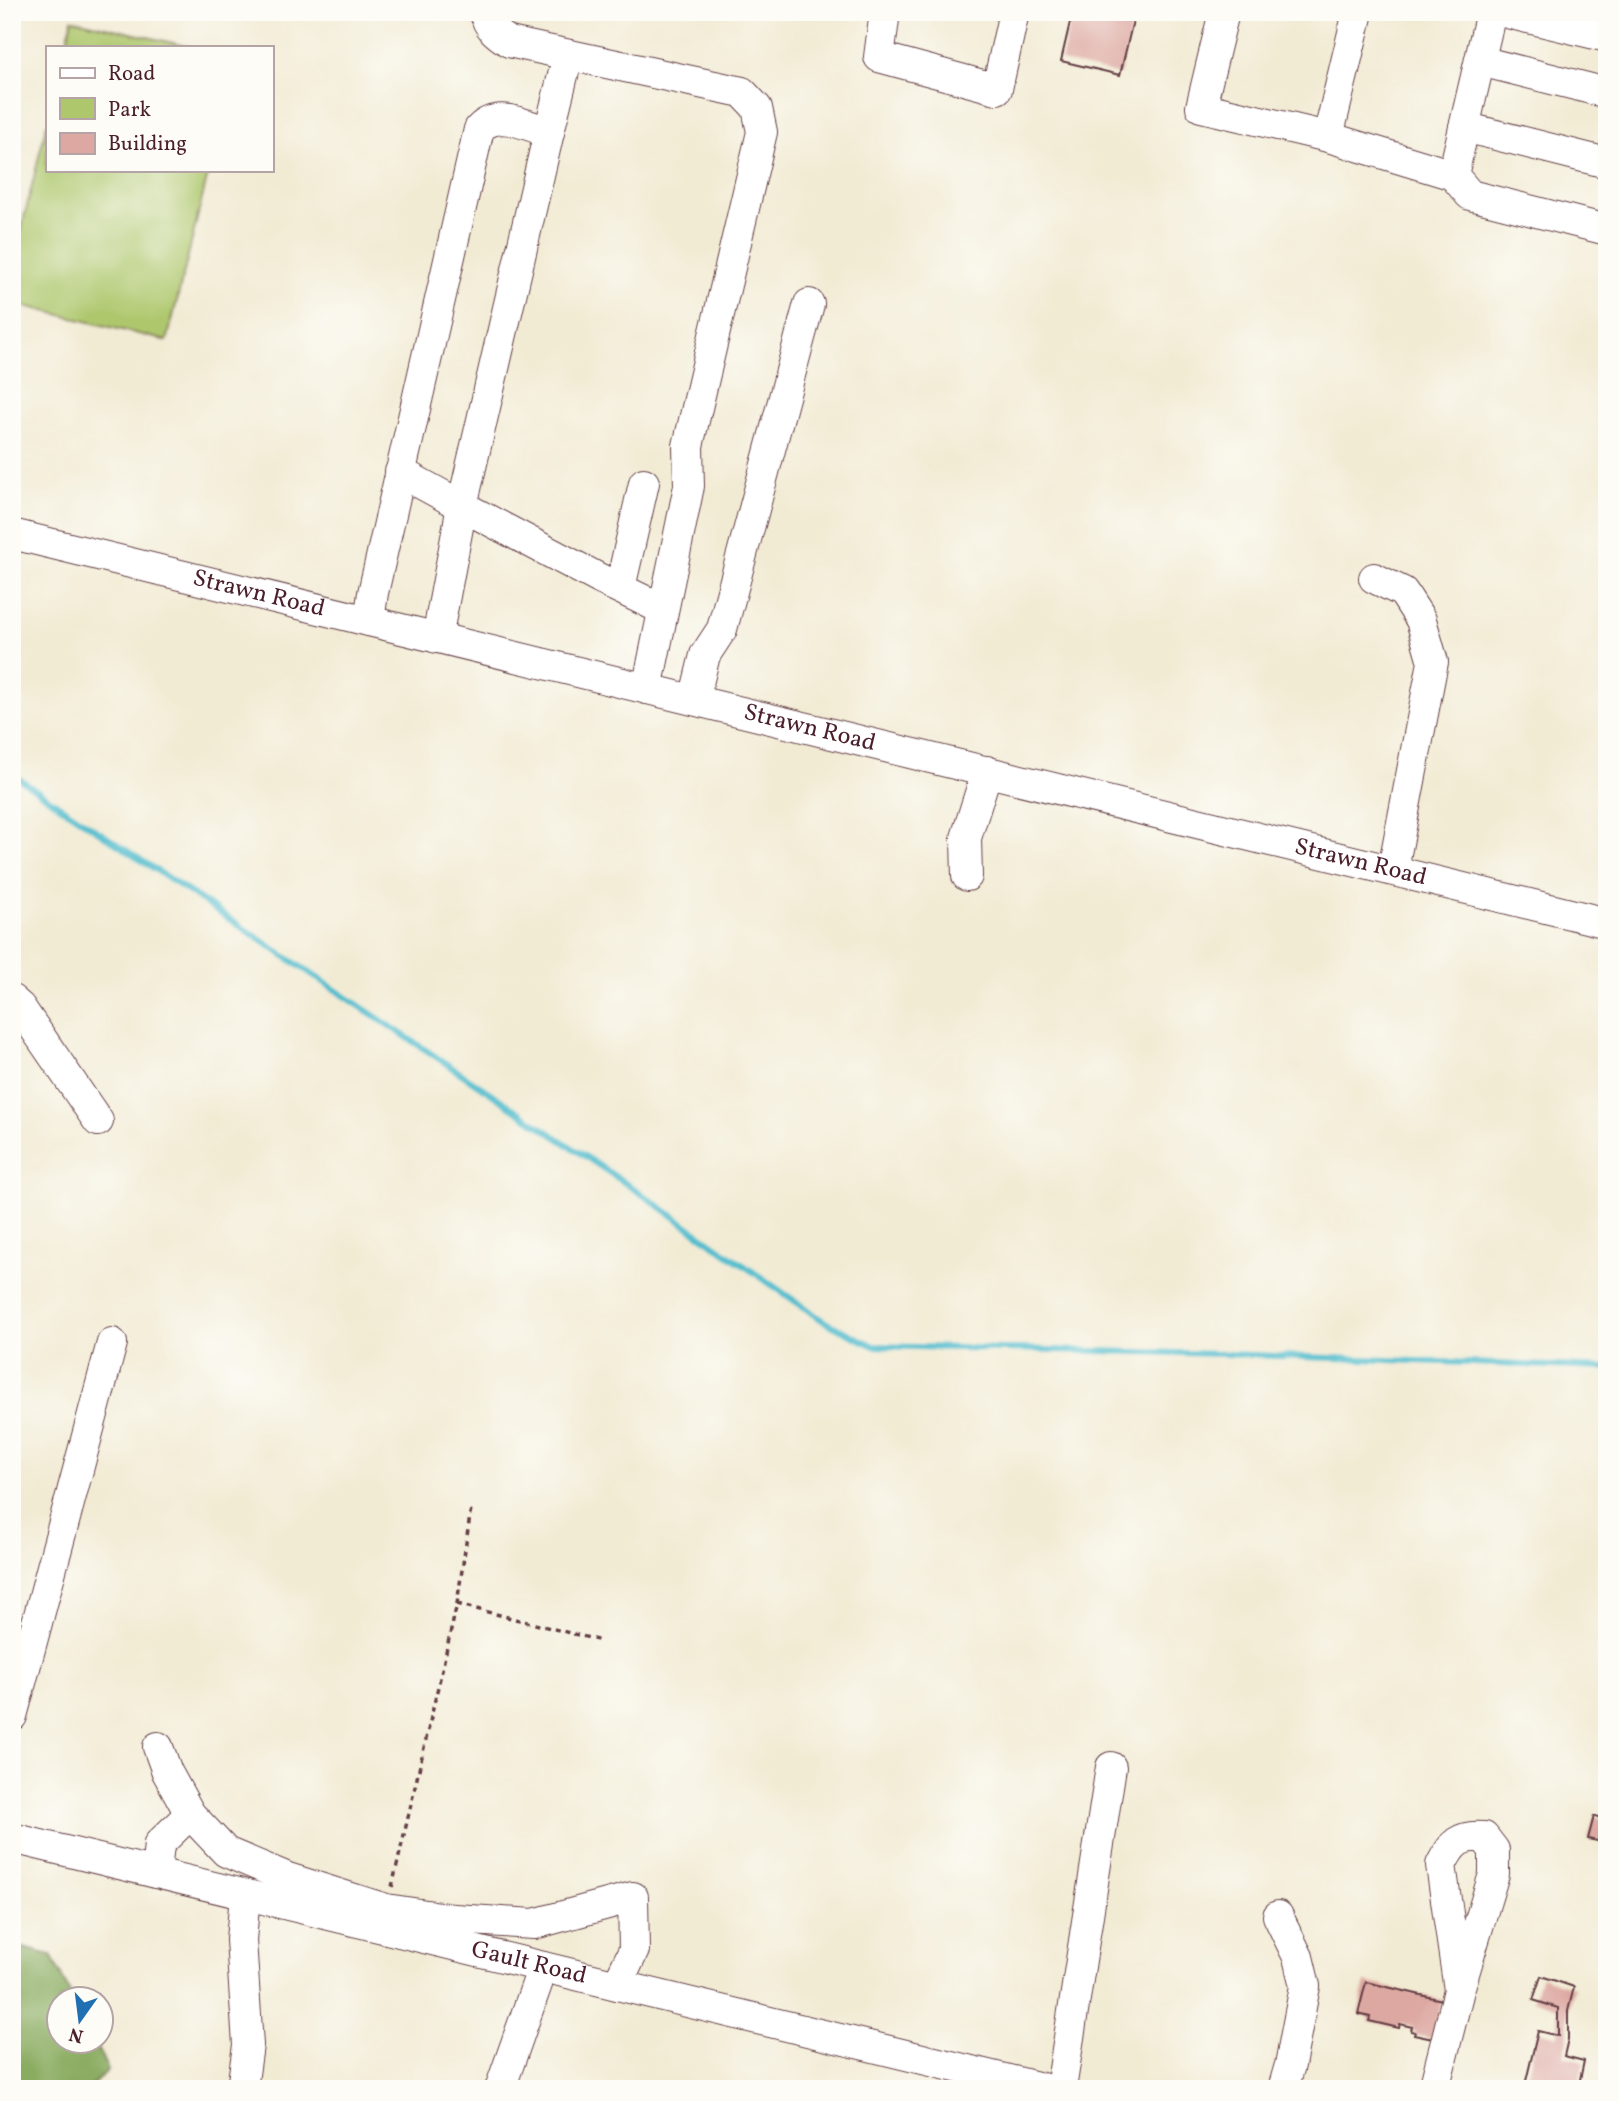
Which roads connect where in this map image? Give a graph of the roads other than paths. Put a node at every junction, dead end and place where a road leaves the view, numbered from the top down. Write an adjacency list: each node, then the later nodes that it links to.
1 (485, 12): 9 (street)
2 (885, 12): 3 (street)
3 (1014, 12)
4 (1224, 12): 14 (street)
5 (1358, 12): 14 (street)
6 (1491, 12): 10 (street)
7 (1503, 12): 8 (street)
8 (1607, 37)
9 (568, 55): 13 (street); 25 (street)
10 (1479, 61): 11 (street); 12 (street)
11 (1607, 93)
12 (1464, 127): 15 (street); 16 (street)
13 (548, 132): 19 (street); 21 (street)
14 (1328, 137): 16 (street)
15 (1607, 163)
16 (1452, 175): 17 (street)
17 (1607, 230)
18 (809, 304): 29 (street)
19 (400, 472): 21 (street); 26 (street)
20 (644, 483): 24 (street)
21 (462, 506): 24 (street); 27 (street)
22 (12, 534): 26 (street, Strawn Road)
23 (1374, 578): 31 (street)
24 (620, 588): 25 (street)
25 (662, 609): 28 (street)
26 (369, 621): 27 (street, Strawn Road)
27 (437, 638): 28 (street, Strawn Road)
28 (646, 689): 29 (street, Strawn Road)
29 (694, 700): 30 (street, Strawn Road)
30 (988, 771): 31 (street, Strawn Road); 32 (street)
31 (1393, 869): 33 (street, Strawn Road)
32 (967, 876)
33 (1607, 923)
34 (12, 1000): 35 (street)
35 (98, 1121)
36 (112, 1343): 37 (street)
37 (12, 1716)
38 (158, 1747): 40 (street)
39 (1111, 1768): 51 (street)
40 (190, 1814): 42 (street); 46 (street)
41 (12, 1838): 42 (street, Gault Road)
42 (156, 1873): 43 (street, Gault Road)
43 (245, 1895): 45 (street, Gault Road); 48 (street)
44 (1278, 1916): 52 (street)
45 (542, 1967): 46 (street, Gault Road); 49 (street)
46 (617, 1985): 50 (street, Gault Road)
47 (1460, 1990): 53 (street)
48 (242, 2089)
49 (500, 2089)
50 (1046, 2089)
51 (1061, 2089)
52 (1283, 2089)
53 (1434, 2089)

